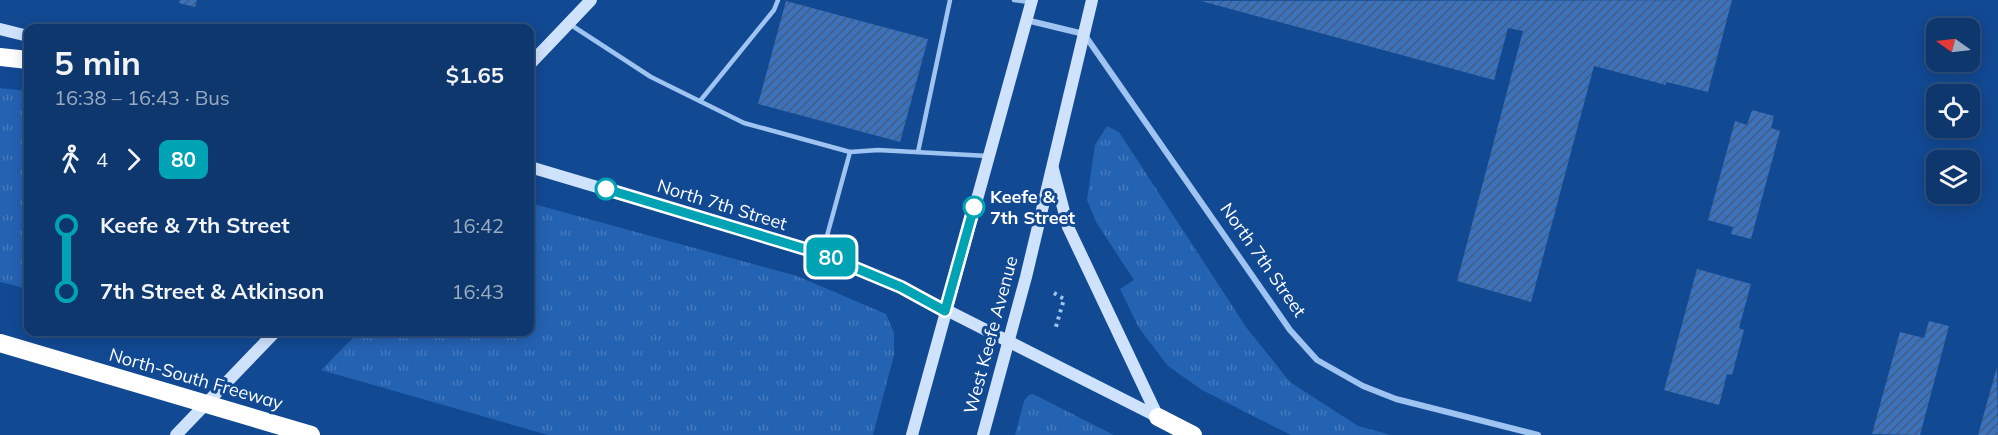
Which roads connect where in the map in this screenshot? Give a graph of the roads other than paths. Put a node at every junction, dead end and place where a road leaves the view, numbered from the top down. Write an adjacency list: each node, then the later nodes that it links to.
1 (591, 0): 8 (street)
2 (778, 0): 15 (lane)
3 (950, 0): 17 (lane)
4 (1014, 0): 6 (lane)
5 (1092, 0): 10 (street, West Keefe Avenue)
6 (1032, 1): 7 (street)
7 (1026, 20): 10 (street); 18 (street)
8 (568, 23): 14 (street); 15 (lane)
9 (0, 29): 11 (street)
10 (1084, 34): 20 (street, West Keefe Avenue); 32 (street, North 7th Street)
11 (24, 35)
12 (0, 57): 13 (highway)
13 (24, 60)
14 (534, 60)
15 (700, 101): 16 (lane)
16 (850, 152): 17 (lane); 21 (lane)
17 (918, 152): 18 (lane)
18 (988, 156): 22 (street)
19 (534, 168): 21 (street, North 7th Street)
20 (1052, 168): 24 (street, West Keefe Avenue); 26 (street)
21 (822, 254): 22 (street, North 7th Street)
22 (945, 311): 24 (street, North 7th Street); 27 (street)
23 (271, 336): 28 (street)
24 (1009, 342): 26 (street, North 7th Street); 30 (street, West Keefe Avenue)
25 (0, 343): 29 (highway, North-South Freeway)
26 (1158, 417): 31 (highway)
27 (913, 430)
28 (176, 435)
29 (311, 435)
30 (983, 435)
31 (1193, 435)
32 (1538, 435)

